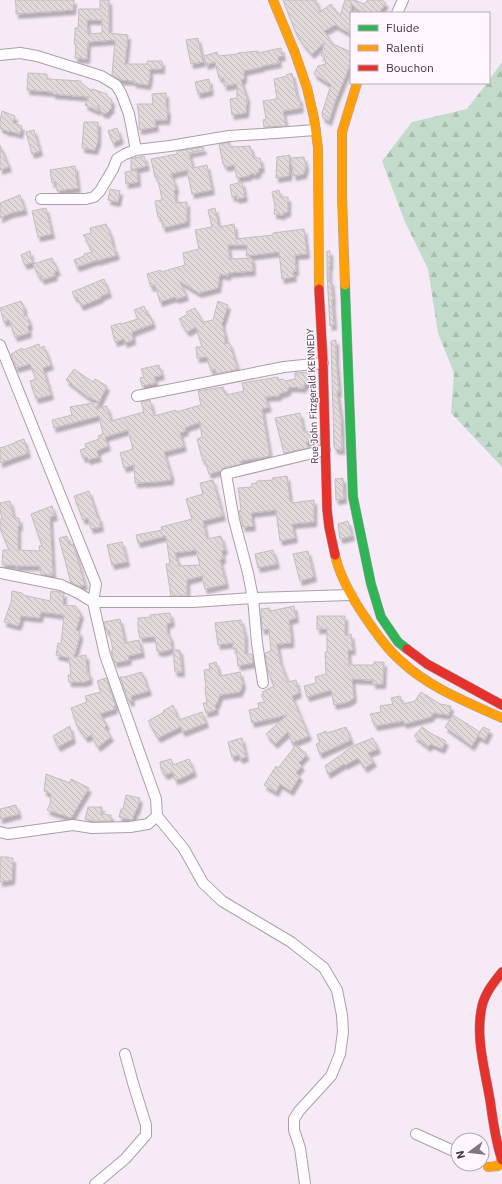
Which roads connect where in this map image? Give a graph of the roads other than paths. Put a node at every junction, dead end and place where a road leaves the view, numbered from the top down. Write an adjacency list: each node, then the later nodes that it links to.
1 (273, 0): 6 (street, Rue John Fitzgerald KENNEDY)
2 (403, 0): 3 (street)
3 (397, 12)
4 (0, 55): 7 (street)
5 (358, 84): 18 (street)
6 (315, 130): 7 (street); 10 (street, Rue John Fitzgerald KENNEDY)
7 (136, 150): 8 (street)
8 (41, 199)
9 (0, 345): 16 (street)
10 (323, 363): 11 (street); 12 (street, Rue John Fitzgerald KENNEDY)
11 (137, 396)
12 (325, 450): 14 (street, Rue John Fitzgerald KENNEDY); 15 (street)
13 (1, 573): 16 (street)
14 (351, 596): 15 (street); 19 (street, Rue John Fitzgerald KENNEDY)
15 (253, 598): 16 (street); 17 (street)
16 (93, 602): 20 (street)
17 (263, 683)
18 (502, 705)
19 (502, 718)
20 (157, 816): 21 (street); 31 (street)
21 (0, 832)
22 (502, 972): 26 (street)
23 (125, 1054): 30 (street)
24 (416, 1134): 25 (street)
25 (450, 1150)
26 (502, 1159): 27 (street)
27 (490, 1166)
28 (490, 1169): 29 (street)
29 (502, 1176)
30 (95, 1184)
31 (304, 1184)

